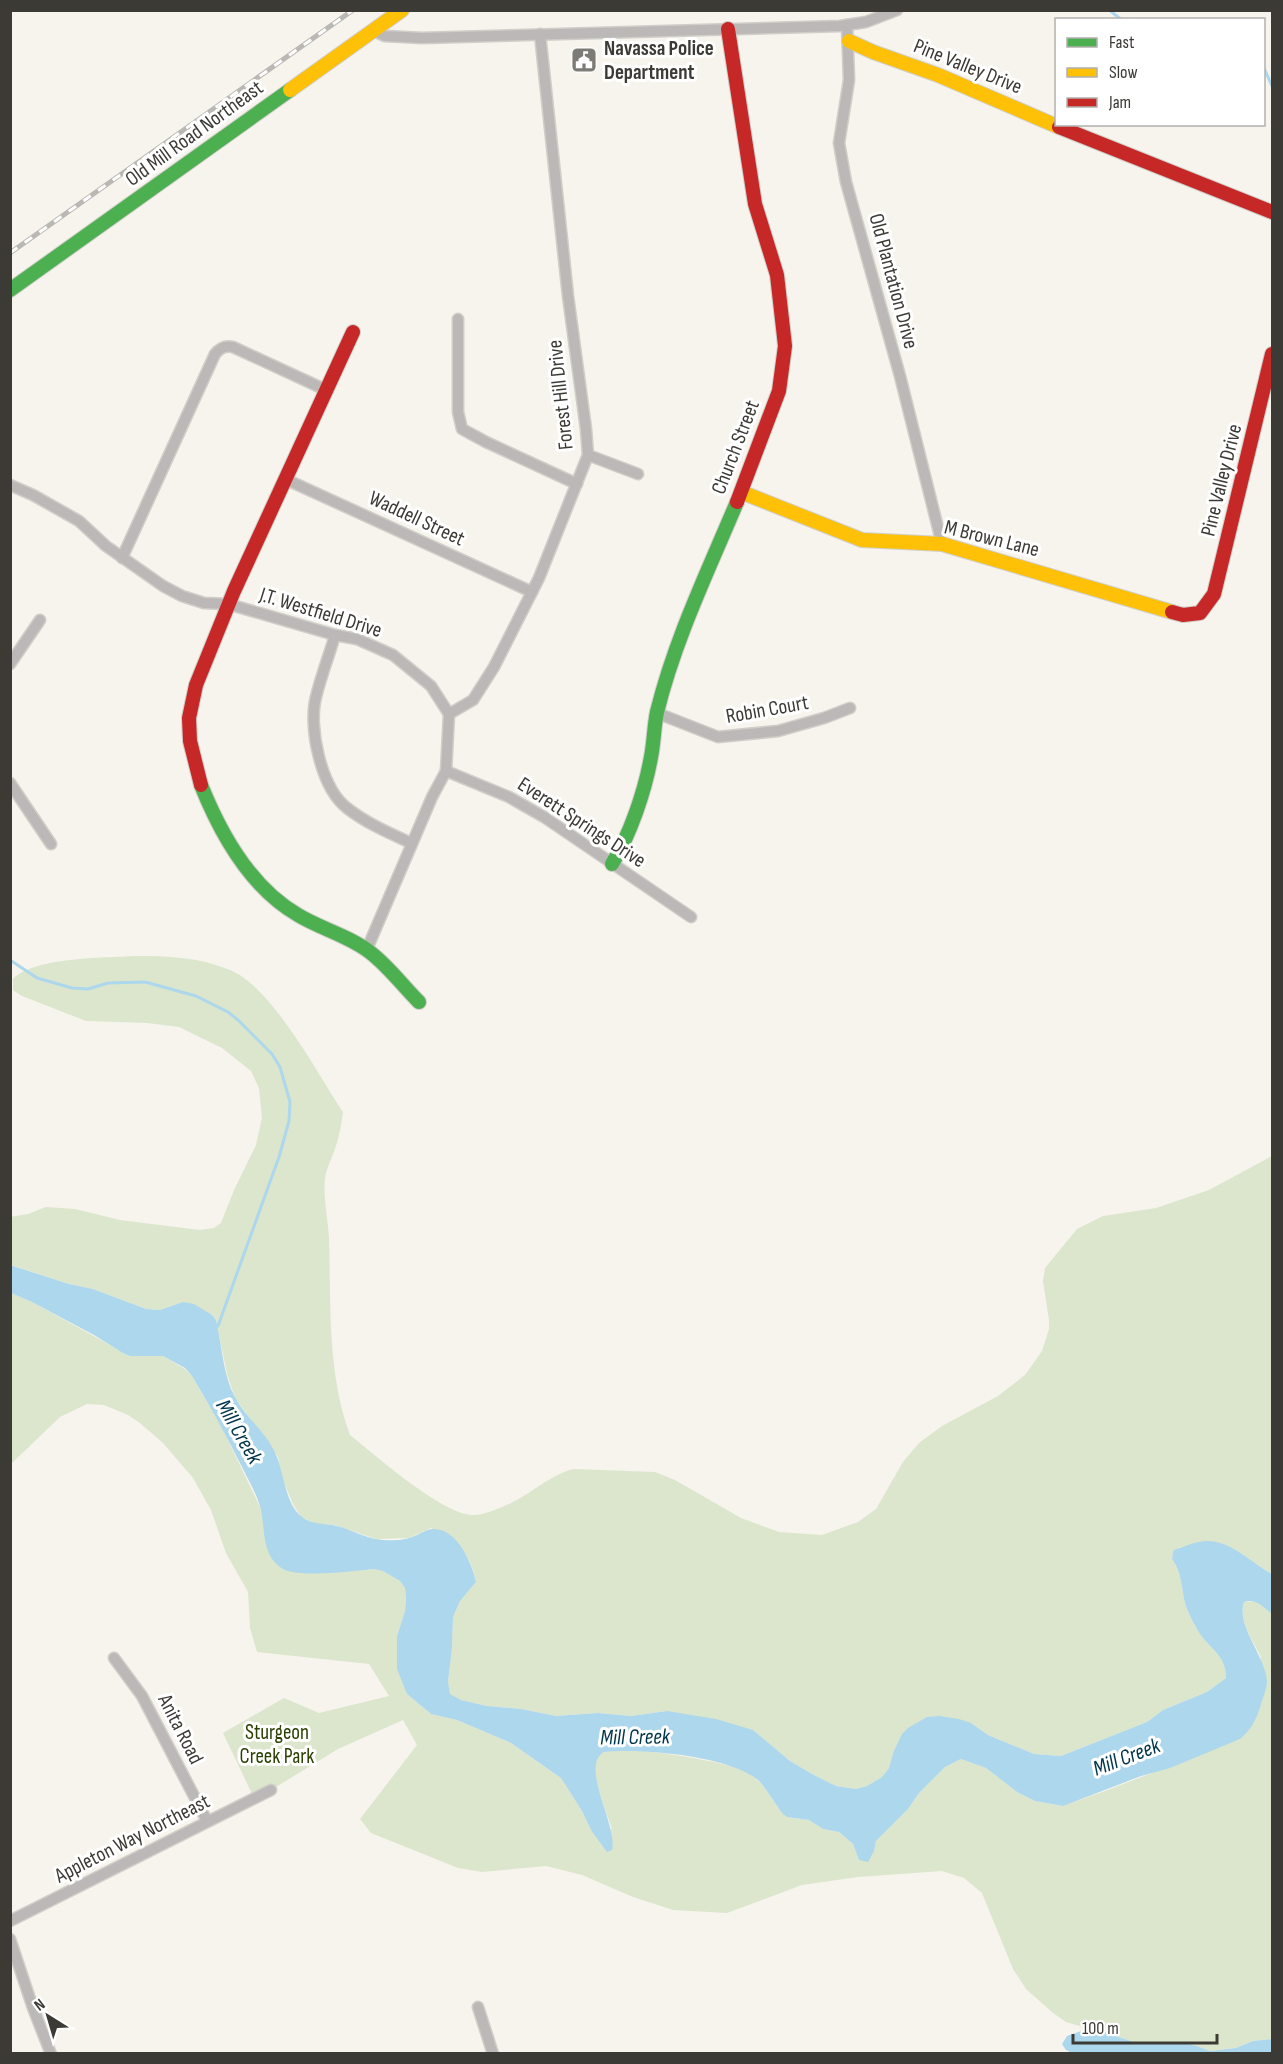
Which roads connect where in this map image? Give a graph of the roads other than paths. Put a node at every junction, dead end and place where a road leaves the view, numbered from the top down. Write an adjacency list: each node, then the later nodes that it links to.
1 (402, 10): 5 (street, Old Mill Road Northeast)
2 (897, 10): 3 (street)
3 (847, 25): 4 (street); 7 (street, Old Plantation Drive)
4 (728, 29): 6 (street); 21 (street, Church Street)
5 (374, 31): 6 (street); 11 (street, Old Mill Road Northeast)
6 (540, 34): 16 (street, Forest Hill Drive)
7 (849, 41): 8 (street, Pine Valley Drive); 22 (street, Old Plantation Drive)
8 (1055, 125)
9 (1057, 126): 10 (street, Pine Valley Drive)
10 (1272, 212)
11 (10, 290)
12 (458, 319): 19 (street)
13 (353, 332): 15 (street)
14 (1272, 354): 26 (street, Pine Valley Drive)
15 (326, 390): 18 (street); 23 (street)
16 (588, 455): 17 (street); 19 (street, Forest Hill Drive)
17 (638, 474)
18 (285, 480): 24 (street, Waddell Street); 25 (street)
19 (577, 484): 24 (street, Forest Hill Drive)
20 (10, 485): 23 (street, J.T. Westfield Drive)
21 (741, 492): 22 (street, M Brown Lane); 31 (street, Church Street)
22 (942, 544): 26 (street, M Brown Lane)
23 (122, 558): 25 (street, J.T. Westfield Drive)
24 (532, 592): 32 (street, Forest Hill Drive)
25 (228, 604): 28 (street, J.T. Westfield Drive); 39 (street)
26 (1200, 613)
27 (40, 620): 29 (street)
28 (335, 635): 32 (street, J.T. Westfield Drive); 35 (street)
29 (10, 664)
30 (850, 708): 31 (street, Robin Court)
31 (657, 713): 37 (street, Church Street)
32 (449, 714): 33 (street)
33 (446, 771): 35 (street); 37 (street, Everett Springs Drive)
34 (10, 783): 36 (street)
35 (411, 843): 39 (street)
36 (51, 844)
37 (612, 864): 38 (street, Everett Springs Drive)
38 (691, 917)
39 (367, 949): 40 (street)
40 (419, 1002)
41 (114, 1658): 43 (street, Anita Road)
42 (271, 1790): 43 (street, Appleton Way Northeast)
43 (207, 1821): 44 (street, Appleton Way Northeast)
44 (10, 1921)
45 (10, 1939): 47 (street)
46 (478, 2007): 48 (street)
47 (51, 2054)
48 (494, 2054)

